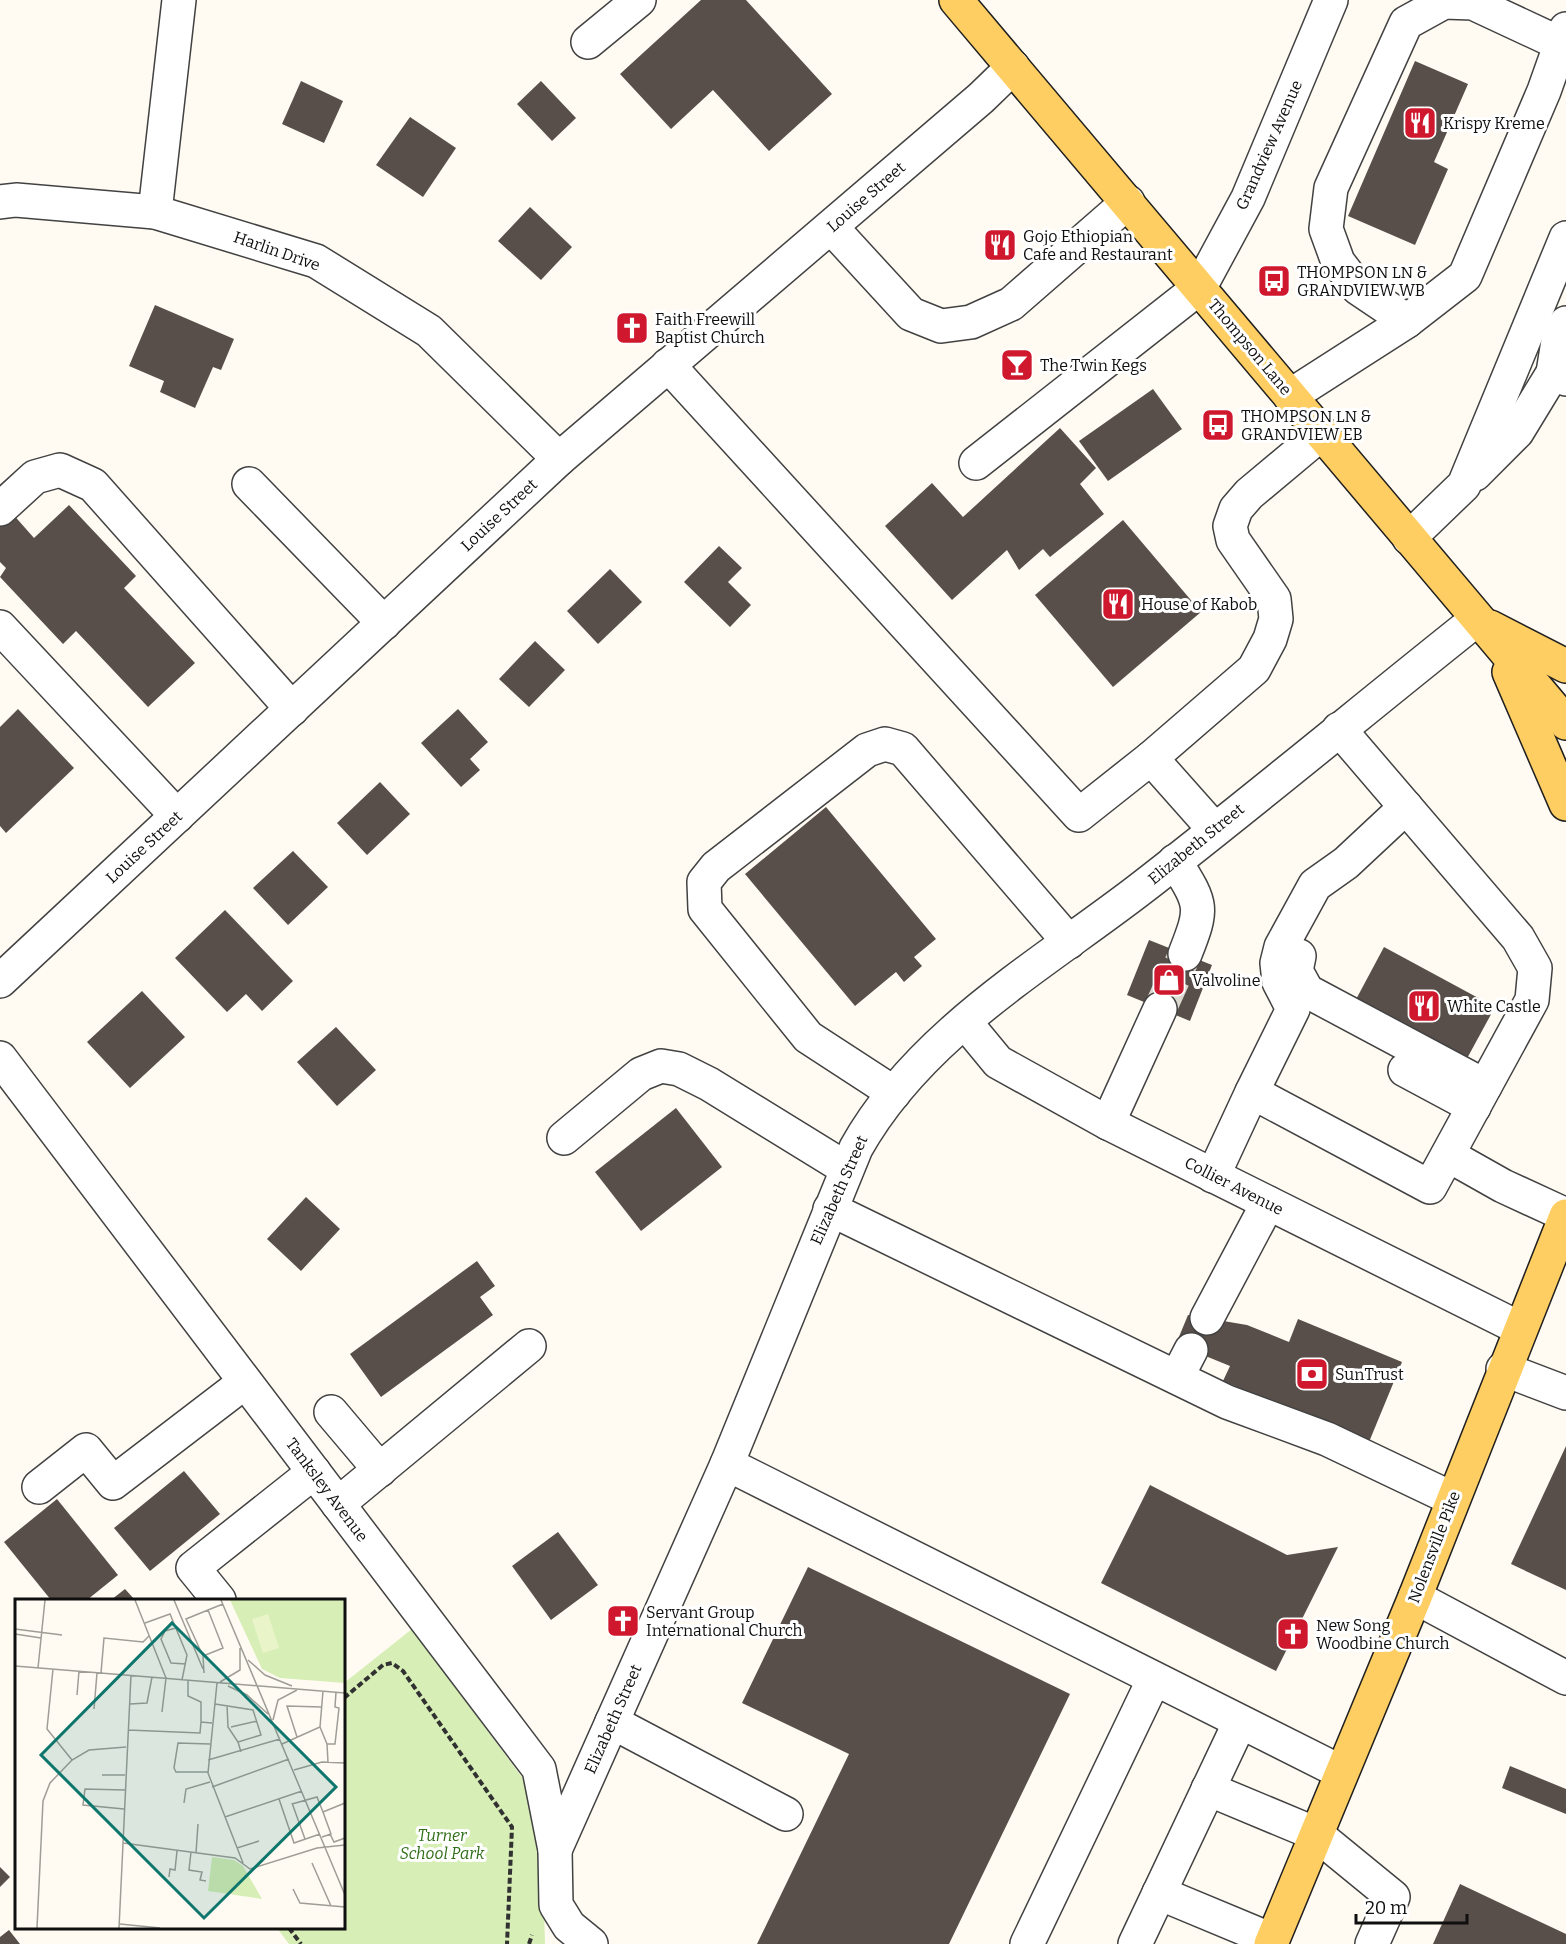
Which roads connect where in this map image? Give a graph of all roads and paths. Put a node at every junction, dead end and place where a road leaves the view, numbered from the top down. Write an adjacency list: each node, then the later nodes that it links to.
1 (179, 0): 10 (street)
2 (639, 0): 6 (street)
3 (956, 0): 7 (main road, Thompson Lane)
4 (1331, 0): 13 (street, Grandview Avenue)
5 (1563, 37): 14 (street); 14 (street)
6 (588, 42)
7 (1013, 67): 9 (main road, Thompson Lane); 11 (street, Louise Street)
8 (0, 202): 10 (street, Harlin Drive)
9 (1128, 202): 11 (street); 13 (main road, Thompson Lane)
10 (155, 212): 20 (street, Harlin Drive)
11 (831, 227): 16 (street, Louise Street)
12 (1566, 238): 23 (street)
13 (1200, 287): 18 (main road, Thompson Lane); 21 (street)
14 (1407, 321): 18 (street)
15 (1566, 323): 17 (street)
16 (668, 365): 20 (street, Louise Street); 33 (street)
17 (1560, 376): 23 (street)
18 (1290, 396): 19 (main road, Thompson Lane)
19 (1322, 433): 25 (main road, Thompson Lane); 33 (street)
20 (559, 459): 26 (street, Louise Street)
21 (976, 463)
22 (249, 484): 26 (street)
23 (1464, 485): 25 (street)
24 (0, 509): 30 (street)
25 (1409, 538): 28 (main road, Thompson Lane)
26 (384, 623): 30 (street, Louise Street)
27 (0, 627): 36 (street)
28 (1486, 632): 29 (main road); 31 (main road, Thompson Lane); 32 (street, Elizabeth Street); 34 (main road)
29 (1566, 666)
30 (292, 709): 36 (street, Louise Street)
31 (1566, 723)
32 (1339, 729): 35 (street); 37 (street, Elizabeth Street)
33 (1151, 758): 37 (street)
34 (1566, 804)
35 (1406, 807): 39 (street); 49 (street)
36 (177, 816): 42 (street, Louise Street)
37 (1214, 830): 38 (street, Elizabeth Street)
38 (1175, 861): 40 (street, Elizabeth Street); 41 (street)
39 (1346, 863): 44 (street); 49 (street)
40 (1070, 942): 45 (street, Elizabeth Street); 48 (street)
41 (1185, 954)
42 (0, 981)
43 (1160, 1009): 50 (street)
44 (1293, 1009): 47 (street); 49 (street)
45 (965, 1022): 48 (street, Elizabeth Street); 50 (street, Collier Avenue)
46 (0, 1058): 62 (street, Tanksley Avenue)
47 (1252, 1092): 52 (street); 54 (street)
48 (894, 1093): 53 (street, Elizabeth Street)
49 (1479, 1097): 52 (street)
50 (1108, 1123): 54 (street, Collier Avenue)
51 (564, 1138): 53 (street)
52 (1448, 1155): 57 (street)
53 (847, 1169): 56 (street, Elizabeth Street)
54 (1213, 1176): 55 (street, Collier Avenue)
55 (1268, 1203): 58 (street); 59 (street, Collier Avenue)
56 (830, 1209): 65 (street, Elizabeth Street); 69 (street)
57 (1566, 1216): 59 (main road, Nolensville Pike)
58 (1207, 1318)
59 (1519, 1328): 61 (main road, Nolensville Pike)
60 (530, 1346): 66 (street)
61 (1503, 1369): 63 (street); 69 (main road, Nolensville Pike)
62 (244, 1382): 67 (street, Tanksley Avenue); 68 (street)
63 (1566, 1393)
64 (331, 1412): 66 (street)
65 (727, 1464): 74 (street); 76 (street, Elizabeth Street)
66 (380, 1470): 70 (street)
67 (314, 1472): 70 (street, Tanksley Avenue); 72 (street)
68 (39, 1487)
69 (1453, 1499): 71 (main road, Nolensville Pike)
70 (338, 1504): 82 (street, Tanksley Avenue)
71 (1415, 1597): 73 (street); 78 (main road, Nolensville Pike)
72 (218, 1599)
73 (1566, 1678)
74 (1154, 1679): 77 (street); 89 (street)
75 (345, 1697): 87 (path)
76 (612, 1722): 80 (street); 82 (street, Elizabeth Street)
77 (1240, 1722): 78 (street); 79 (street)
78 (1341, 1772): 81 (main road, Nolensville Pike)
79 (1208, 1789): 81 (street); 83 (street)
80 (786, 1814)
81 (1316, 1834): 85 (main road, Nolensville Pike); 91 (street)
82 (555, 1850): 88 (street, Tanksley Avenue)
83 (1159, 1893): 85 (street); 90 (street)
84 (290, 1929): 86 (path)
85 (1271, 1942)
86 (301, 1944)
87 (507, 1944)
88 (591, 1944)
89 (1028, 1944)
90 (1135, 1944)
91 (1372, 1944)

